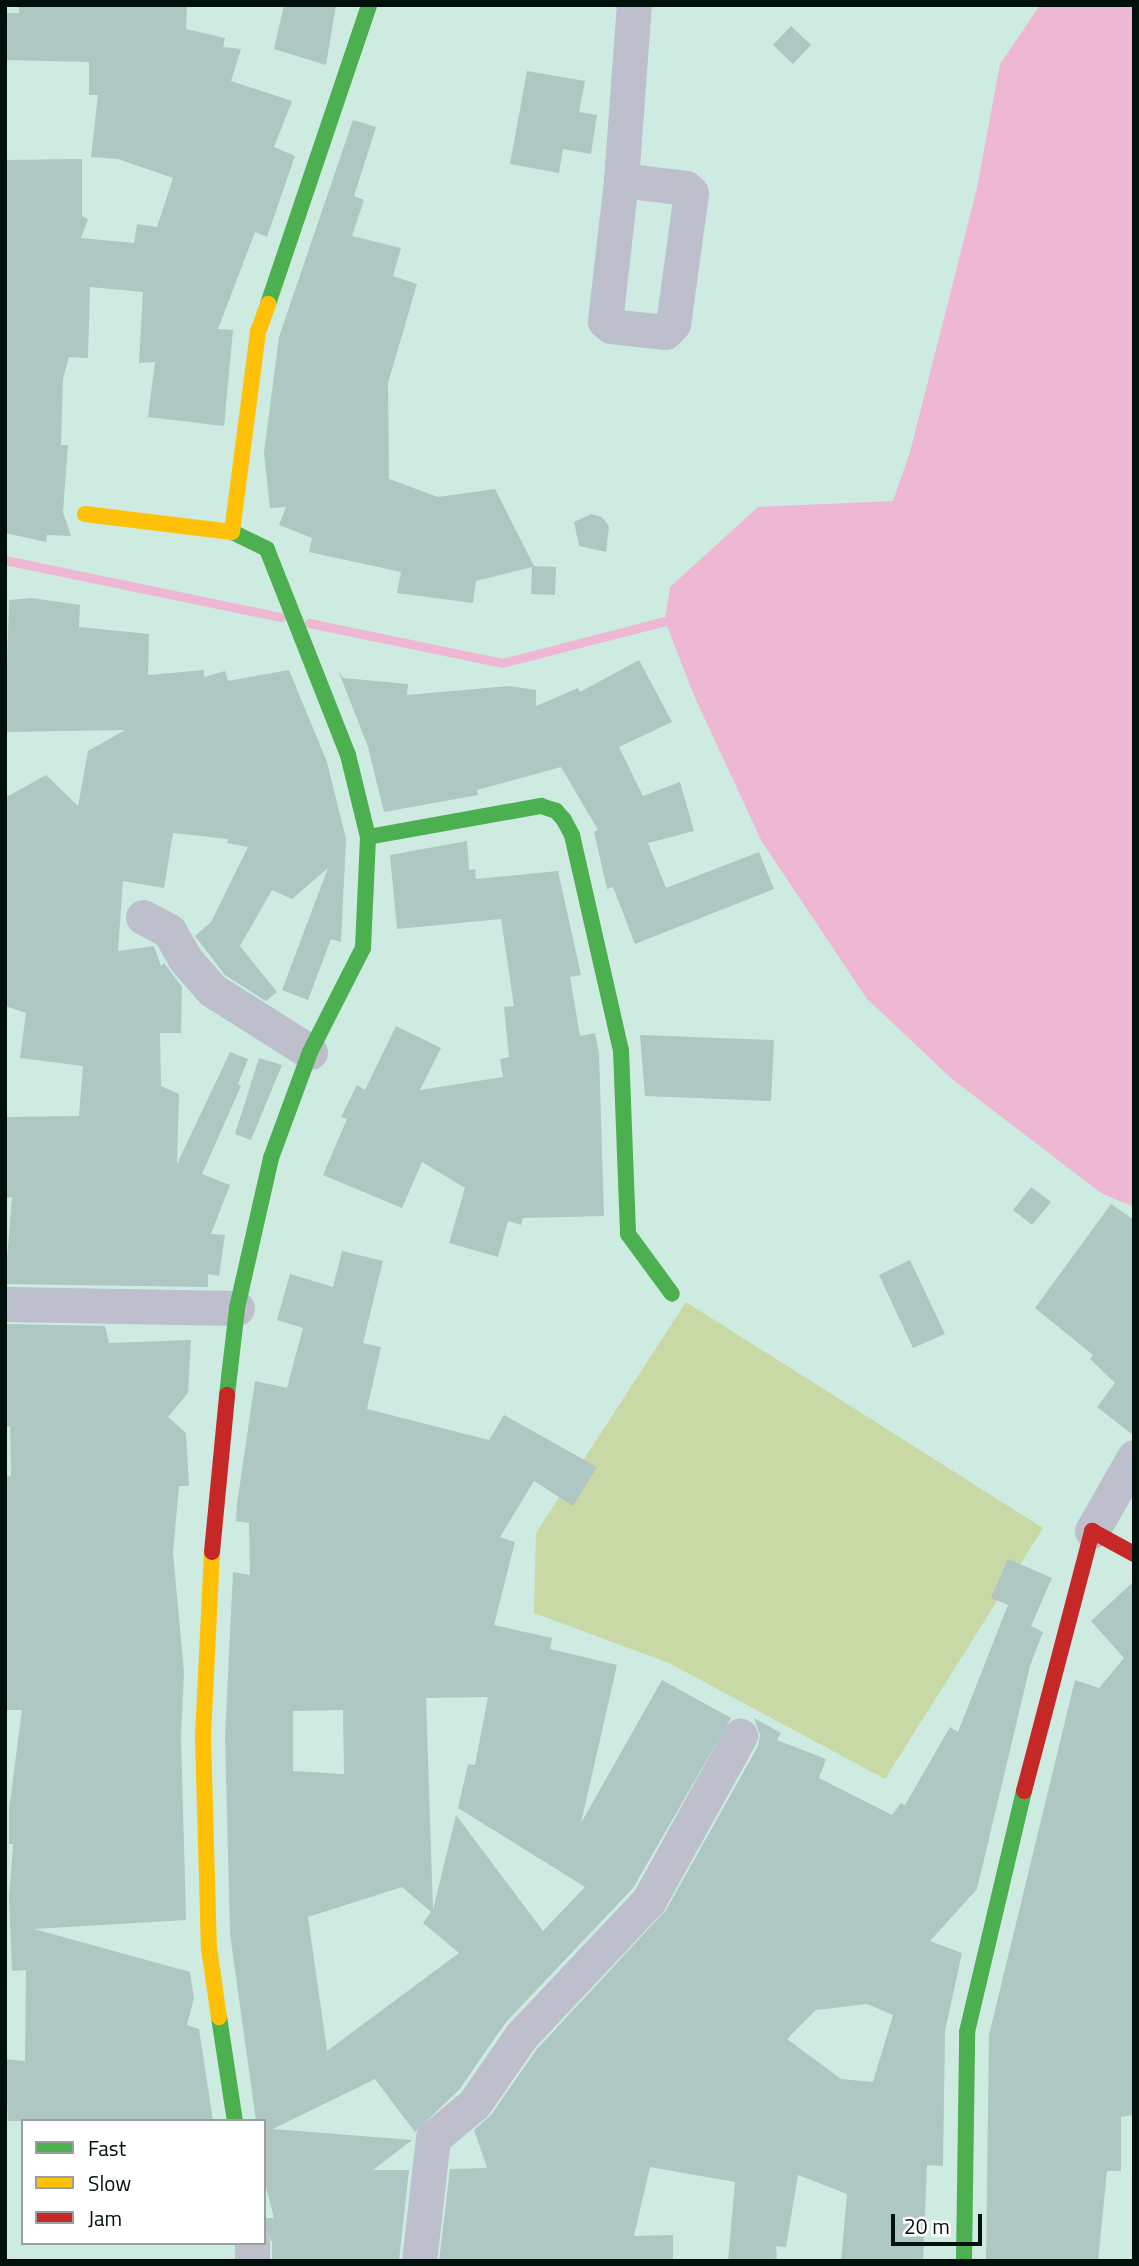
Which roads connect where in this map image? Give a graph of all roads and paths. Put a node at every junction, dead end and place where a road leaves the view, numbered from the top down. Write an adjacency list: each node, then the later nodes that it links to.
1 (369, 5): 5 (street)
2 (634, 5): 3 (street)
3 (621, 180)
4 (85, 514): 5 (street)
5 (232, 532): 6 (street)
6 (368, 837): 8 (street); 9 (street)
7 (143, 917): 8 (street)
8 (310, 1052): 11 (street)
9 (672, 1294)
10 (5, 1304): 11 (street)
11 (237, 1308): 16 (street)
12 (1134, 1457): 13 (street)
13 (1092, 1531): 14 (street); 18 (street)
14 (1134, 1554)
15 (740, 1736): 17 (street)
16 (235, 2119)
17 (419, 2261)
18 (964, 2261)

